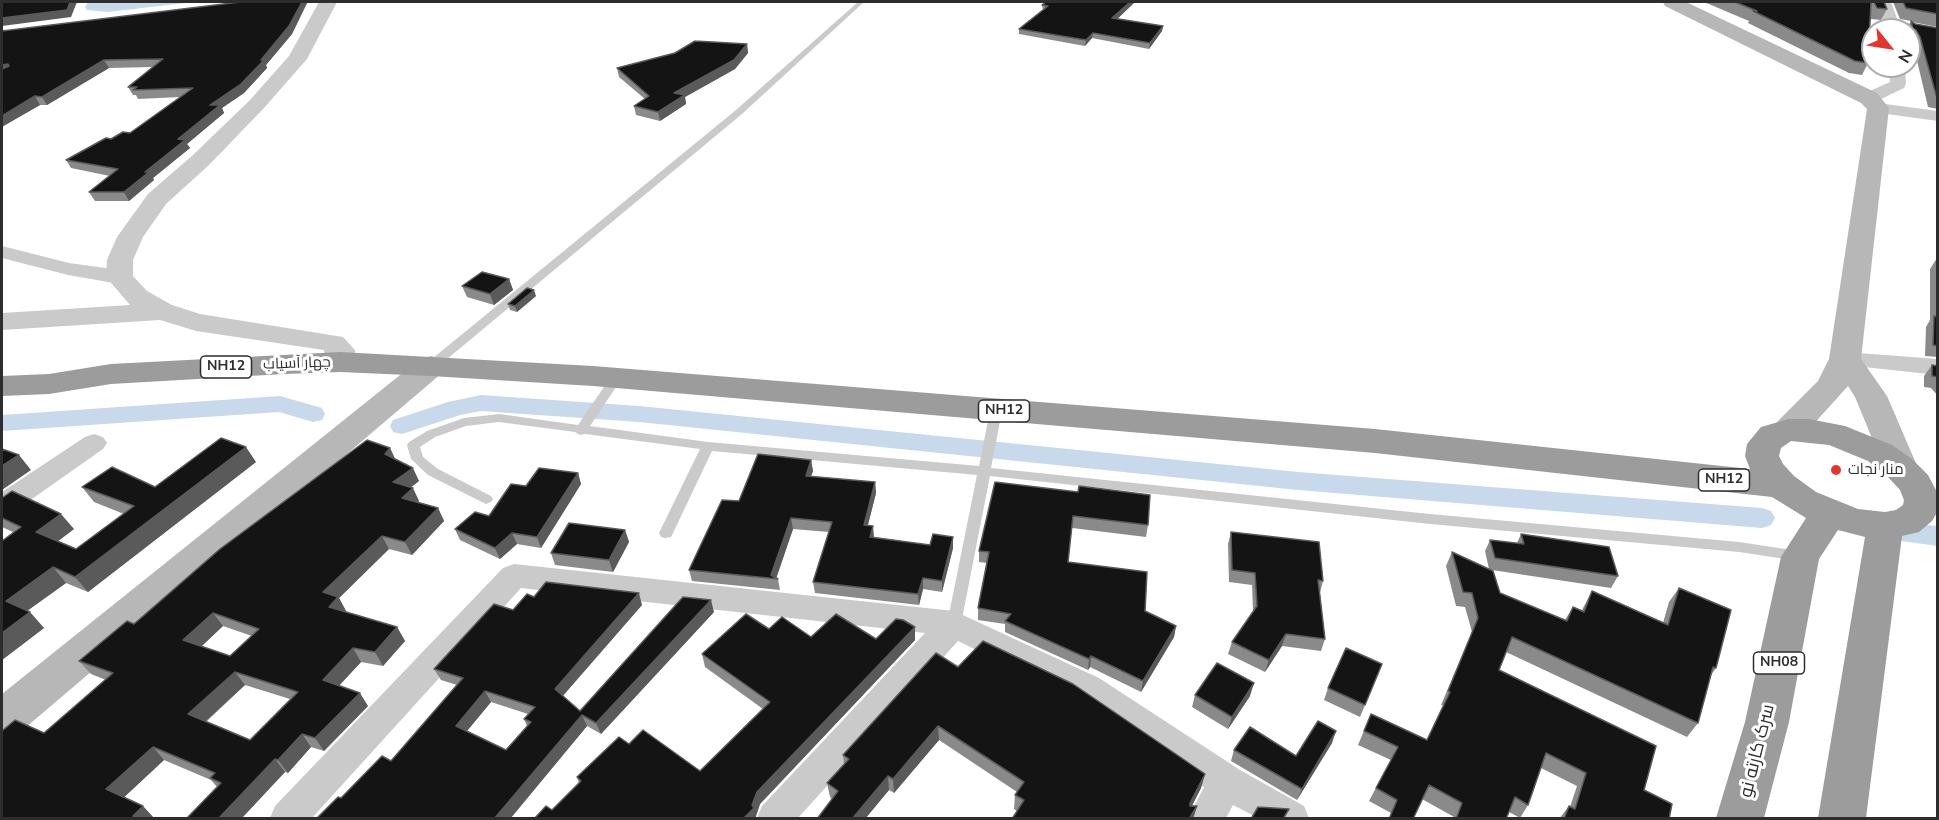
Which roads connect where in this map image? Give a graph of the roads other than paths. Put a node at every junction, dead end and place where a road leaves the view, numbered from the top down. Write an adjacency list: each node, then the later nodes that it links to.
1 (328, 2): 12 (street)
2 (861, 2): 18 (lane)
3 (1672, 2): 9 (main road)
4 (1884, 2): 5 (street)
5 (1890, 18)
6 (1921, 31): 7 (street)
7 (1938, 33)
8 (1898, 78): 9 (street)
9 (1874, 103): 10 (street); 15 (main road)
10 (1938, 116)
11 (2, 252): 12 (street)
12 (120, 277): 13 (street)
13 (162, 311): 14 (street); 16 (street)
14 (2, 322)
15 (1845, 358): 19 (street); 25 (main road); 31 (main road)
16 (340, 362): 18 (highway, NH12); 20 (highway, چهار آسیاب / NH12)
17 (2, 365): 20 (highway, چهار آسیاب / NH12)
18 (431, 366): 22 (highway, NH12); 40 (main road)
19 (1938, 367)
20 (111, 374): 21 (highway, چهار آسیاب / NH12)
21 (2, 386)
22 (609, 387): 23 (highway, NH12); 24 (lane)
23 (993, 426): 29 (lane); 30 (highway, NH12)
24 (580, 430): 27 (lane); 33 (lane)
25 (1789, 430): 28 (highway); 31 (highway)
26 (94, 443): 34 (street)
27 (708, 446): 29 (lane); 37 (lane)
28 (1762, 456): 30 (highway); 32 (highway)
29 (983, 469): 38 (lane); 39 (lane)
30 (1668, 474): 32 (highway, NH12)
31 (1915, 474): 36 (highway)
32 (1781, 485): 35 (highway)
33 (486, 499)
34 (2, 506)
35 (1829, 514): 36 (highway); 38 (highway, سرک کارته نو / NH08)
36 (1914, 517): 47 (highway)
37 (666, 533)
38 (1800, 556): 46 (highway, سرک کارته نو / NH08)
39 (954, 624): 41 (street); 42 (street); 43 (street)
40 (2, 720)
41 (1227, 782): 44 (street); 45 (street)
42 (288, 819)
43 (775, 819)
44 (1206, 819)
45 (1291, 819)
46 (1740, 819)
47 (1842, 819)

